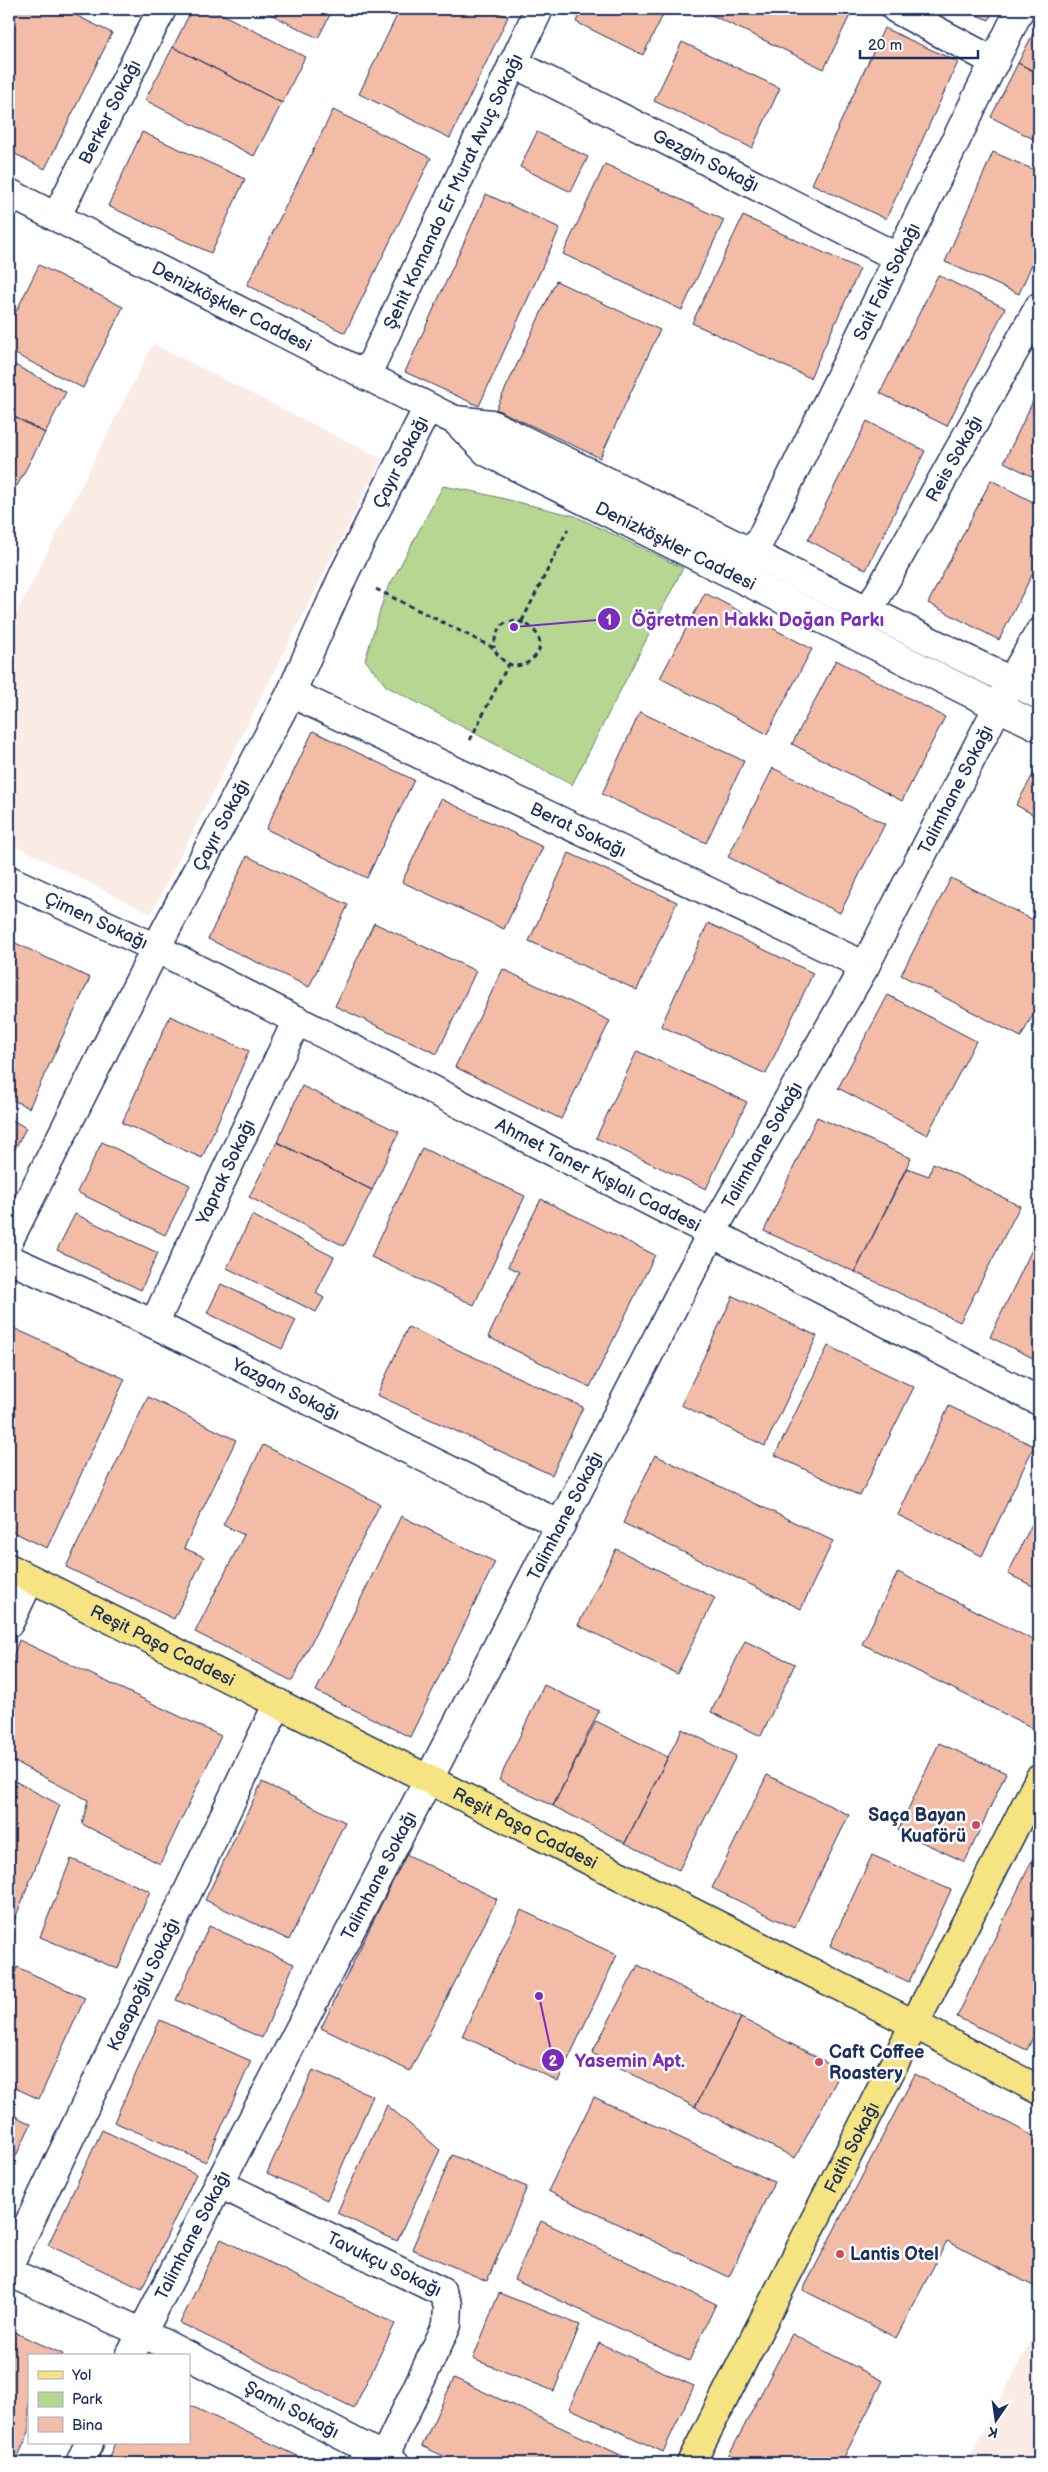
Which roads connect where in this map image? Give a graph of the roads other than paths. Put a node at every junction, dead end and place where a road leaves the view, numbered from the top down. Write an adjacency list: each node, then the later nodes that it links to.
1 (162, 9): 8 (street, Berker Sokağı)
2 (539, 9): 6 (street, Şehit Komando Er Murat Avuç Sokağı)
3 (896, 9): 5 (street)
4 (1020, 9): 5 (street, Sait Faik Sokağı)
5 (995, 62): 9 (street, Sait Faik Sokağı)
6 (513, 63): 9 (street, Gezgin Sokağı); 11 (street, Şehit Komando Er Murat Avuç Sokağı)
7 (12, 203): 8 (street, Denizköşkler Caddesi)
8 (56, 217): 11 (street, Denizköşkler Caddesi)
9 (899, 258): 14 (street, Sait Faik Sokağı)
10 (1039, 307): 16 (street, Reis Sokağı)
11 (366, 376): 12 (street, Denizköşkler Caddesi)
12 (428, 407): 13 (street, Denizköşkler Caddesi); 20 (street, Çayır Sokağı)
13 (455, 420): 14 (street, Denizköşkler Caddesi); 15 (street, Denizköşkler Caddesi)
14 (753, 554): 15 (street, Sait Faik Sokağı); 16 (street, Denizköşkler Caddesi)
15 (742, 578): 18 (street, Denizköşkler Caddesi)
16 (870, 611): 18 (street, Reis Sokağı); 19 (street, Denizköşkler Caddesi)
17 (1039, 633): 19 (street, Talimhane Sokağı)
18 (854, 634): 22 (street, Denizköşkler Caddesi)
19 (1011, 680): 21 (street, Denizköşkler Caddesi); 22 (street, Talimhane Sokağı)
20 (291, 692): 25 (street, Çayır Sokağı); 26 (street, Berat Sokağı)
21 (1039, 694)
22 (999, 706): 23 (street, Denizköşkler Caddesi); 26 (street, Talimhane Sokağı)
23 (1039, 726)
24 (9, 880): 25 (street, Çimen Sokağı)
25 (156, 948): 27 (street, Ahmet Taner Kışlalı Caddesi); 29 (street, Çayır Sokağı)
26 (865, 966): 28 (street, Talimhane Sokağı)
27 (297, 1020): 28 (street, Ahmet Taner Kışlalı Caddesi); 31 (street, Yaprak Sokağı)
28 (712, 1232): 32 (street, Ahmet Taner Kışlalı Caddesi); 33 (street, Talimhane Sokağı)
29 (9, 1240)
30 (9, 1259): 31 (street, Yazgan Sokağı)
31 (154, 1324): 33 (street, Yazgan Sokağı)
32 (1039, 1401)
33 (562, 1525): 37 (street, Talimhane Sokağı)
34 (19, 1573): 35 (street); 36 (main road, Reşit Paşa Caddesi)
35 (9, 1623)
36 (278, 1703): 37 (main road, Reşit Paşa Caddesi); 42 (street, Kasapoğlu Sokağı)
37 (428, 1779): 39 (main road, Reşit Paşa Caddesi); 41 (street, Talimhane Sokağı)
38 (1039, 1779): 39 (main road, Fatih Sokağı)
39 (914, 2024): 40 (main road, Reşit Paşa Caddesi); 50 (main road, Fatih Sokağı)
40 (1039, 2090)
41 (218, 2183): 44 (street, Talimhane Sokağı); 48 (street, Tavukçu Sokağı)
42 (9, 2265)
43 (9, 2272): 44 (street, Şamlı Sokağı)
44 (136, 2344): 45 (street, Şamlı Sokağı)
45 (179, 2354)
46 (190, 2357): 48 (street, Şamlı Sokağı)
47 (89, 2444): 49 (street)
48 (387, 2461)
49 (80, 2463)
50 (691, 2463)

